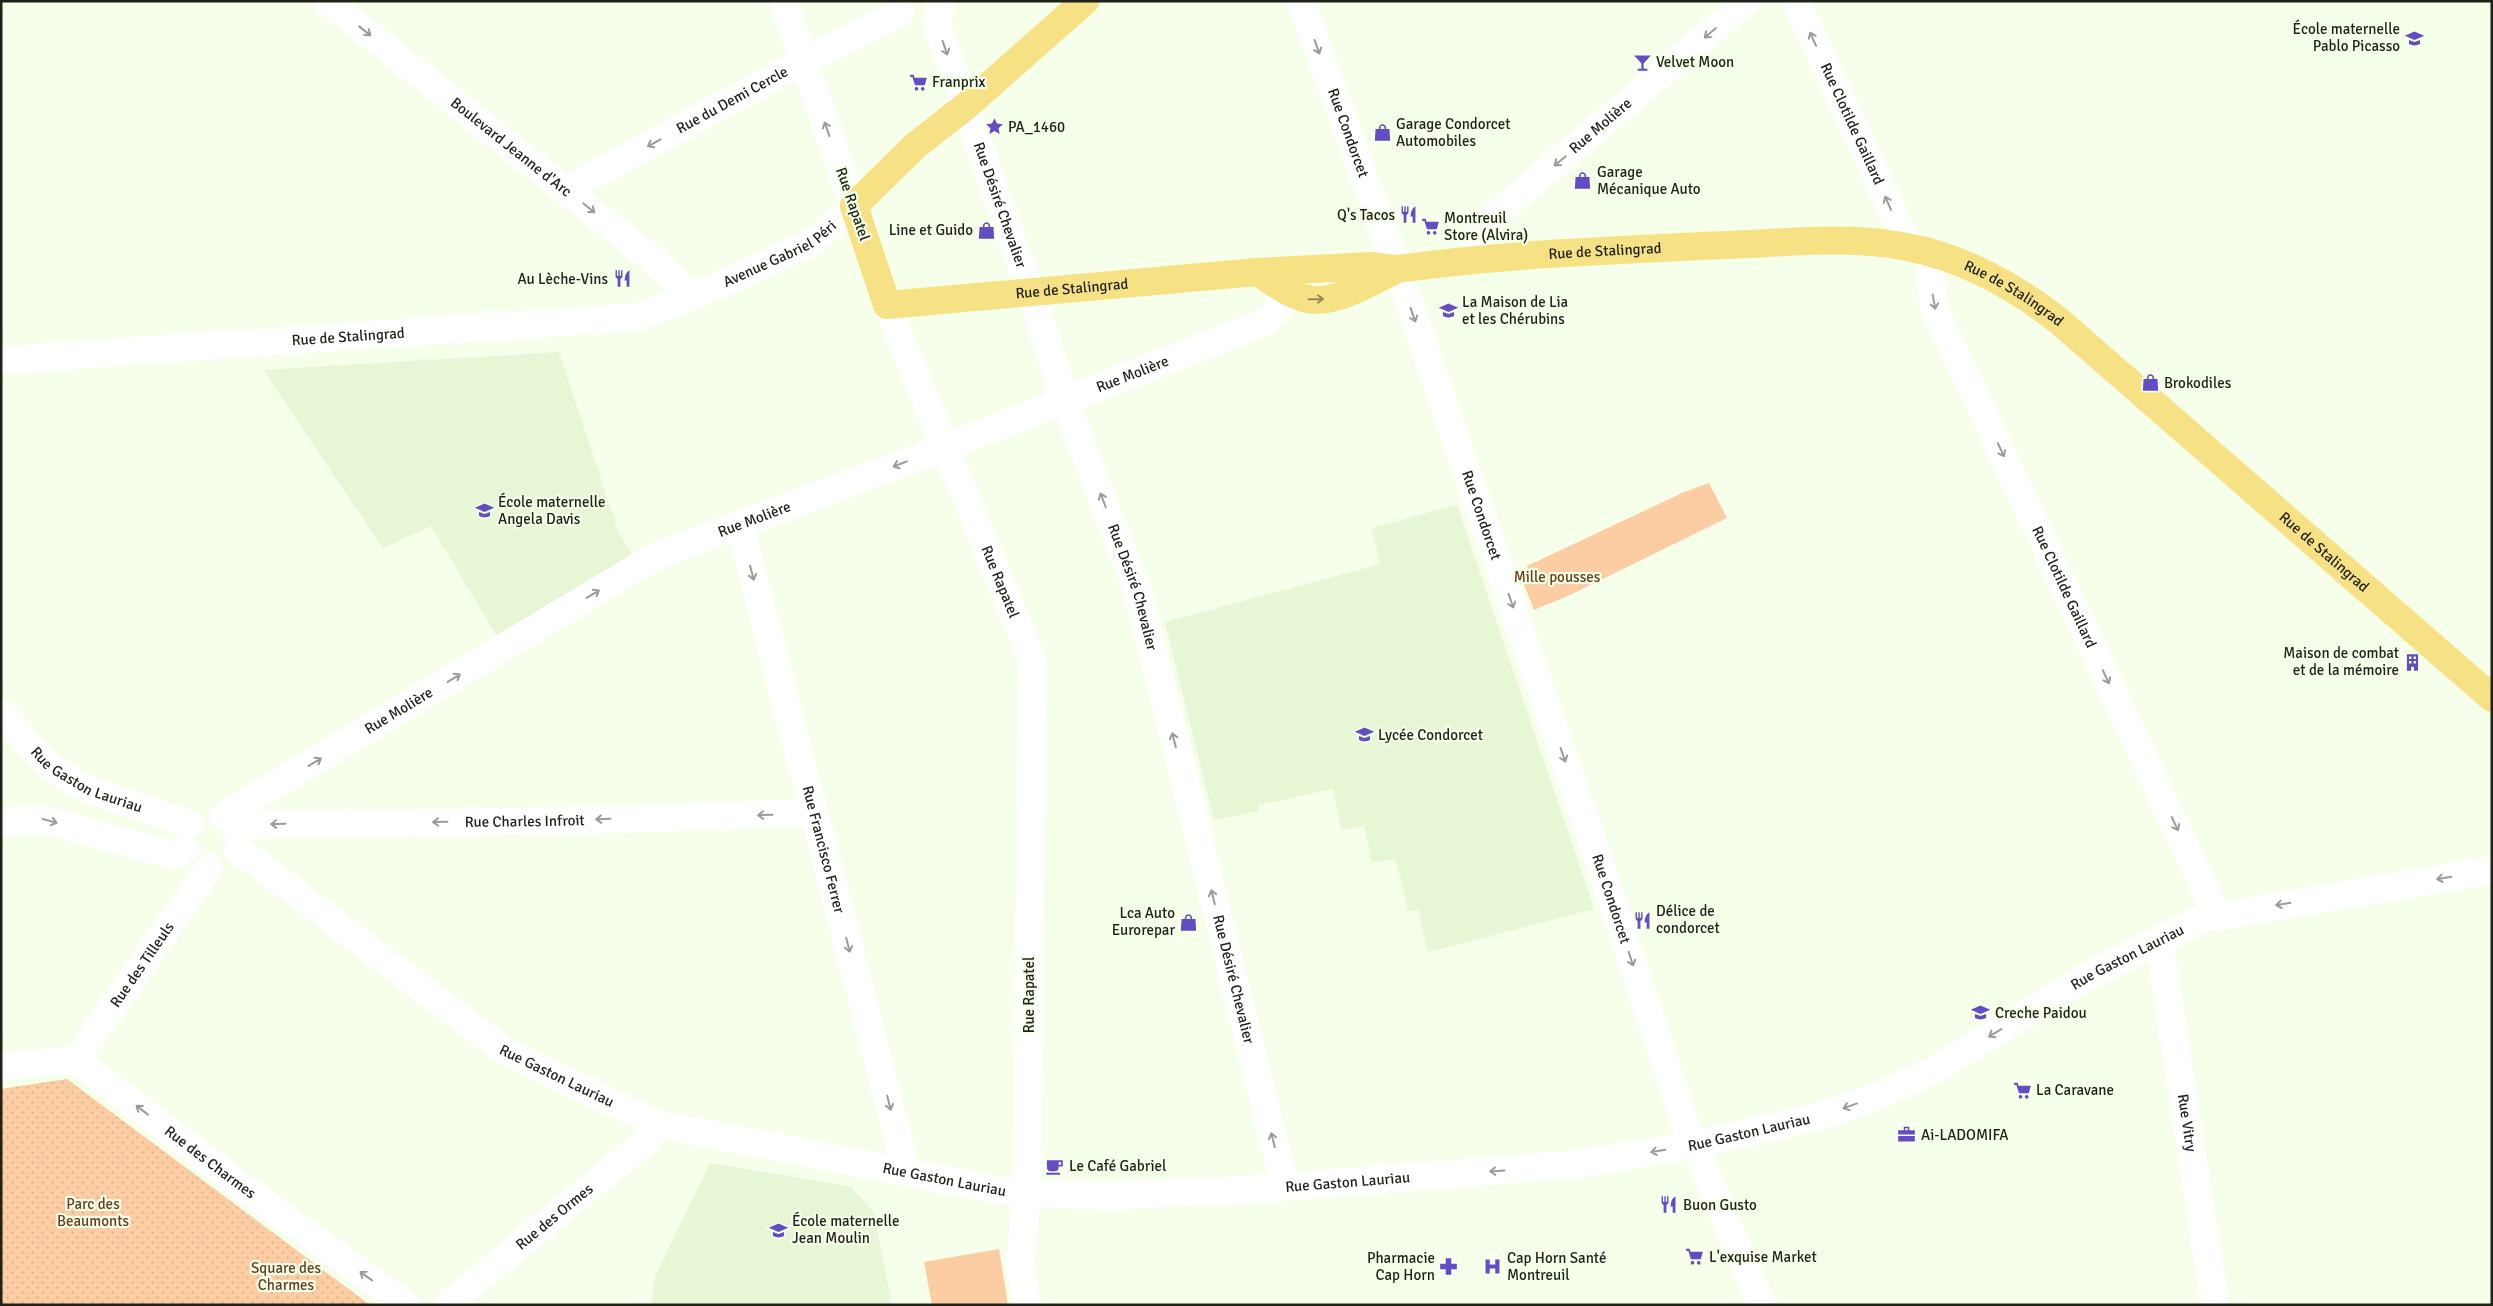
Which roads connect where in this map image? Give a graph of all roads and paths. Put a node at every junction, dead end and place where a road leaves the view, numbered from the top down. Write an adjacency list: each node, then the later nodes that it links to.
1 (326, 1): 11 (street, Boulevard Jeanne d'Arc, one-way to 11)
2 (783, 1): 9 (street, Rue Rapatel)
3 (941, 1): 10 (street, Rue Désiré Chevalier, one-way to 10)
4 (1085, 1): 10 (main road, Avenue Gabriel Péri)
5 (1301, 1): 15 (street, Rue Condorcet, one-way to 15)
6 (1747, 1): 14 (street, Rue Molière, one-way to 14)
7 (1796, 1): 13 (street, Rue Clotilde Gaillard, one-way to 7)
8 (900, 13): 9 (street, Rue du Demi Cercle)
9 (804, 61): 11 (street, Rue du Demi Cercle, one-way to 11); 12 (street, Rue Rapatel, one-way to 9)
10 (966, 106): 12 (main road, Avenue Gabriel Péri); 17 (street, Rue Désiré Chevalier)
11 (566, 190): 18 (street, Boulevard Jeanne d'Arc, one-way to 18)
12 (854, 206): 18 (street, Avenue Gabriel Péri); 19 (main road, Rue Rapatel)
13 (1921, 250): 14 (main road, Rue de Stalingrad); 24 (main road, Rue de Stalingrad); 32 (street, Rue Clotilde Gaillard, one-way to 32)
14 (1475, 260): 15 (main road, Rue de Stalingrad)
15 (1397, 269): 16 (main road, Rue de Stalingrad); 37 (street, Rue Condorcet, one-way to 37)
16 (1294, 281): 17 (main road, Rue de Stalingrad); 21 (street, Rue Molière)
17 (1030, 292): 19 (main road, Rue de Stalingrad); 21 (street, Rue Désiré Chevalier)
18 (692, 297): 20 (street, Rue de Stalingrad)
19 (887, 305): 22 (street, Rue Rapatel)
20 (1, 360)
21 (1065, 400): 22 (street, Rue Molière); 39 (street, Rue Désiré Chevalier, one-way to 21)
22 (946, 447): 23 (street, Rue Molière, one-way to 23); 40 (street, Rue Rapatel)
23 (740, 525): 26 (street, Rue Francisco Ferrer, one-way to 26); 28 (street, Rue Molière, one-way to 23)
24 (2492, 698)
25 (1, 712): 29 (street, Rue Gaston Lauriau)
26 (814, 813): 28 (street, Rue Charles Infroit, one-way to 28); 38 (street, Rue Francisco Ferrer, one-way to 38)
27 (1, 822): 29 (street, one-way to 29)
28 (232, 831): 29 (street); 30 (street); 36 (street, Rue Gaston Lauriau)
29 (188, 836): 30 (street)
30 (209, 868): 34 (street, Rue des Tilleuls)
31 (2492, 870): 32 (street, Rue Gaston Lauriau, one-way to 32)
32 (2217, 915): 33 (street, Rue Gaston Lauriau)
33 (2159, 940): 37 (street, Rue Gaston Lauriau, one-way to 37); 45 (street, Rue Vitry)
34 (76, 1060): 35 (street); 41 (street, Rue des Charmes, one-way to 34)
35 (1, 1066)
36 (657, 1124): 38 (street, Rue Gaston Lauriau); 42 (street, Rue des Ormes)
37 (1694, 1145): 39 (street, Rue Gaston Lauriau, one-way to 39); 44 (street, Rue Condorcet)
38 (907, 1173): 40 (street, Rue Gaston Lauriau)
39 (1285, 1187): 40 (street, Rue Gaston Lauriau)
40 (1027, 1195): 43 (street, Rue Rapatel)
41 (406, 1305)
42 (447, 1305)
43 (1027, 1305)
44 (1762, 1305)
45 (2215, 1305)

